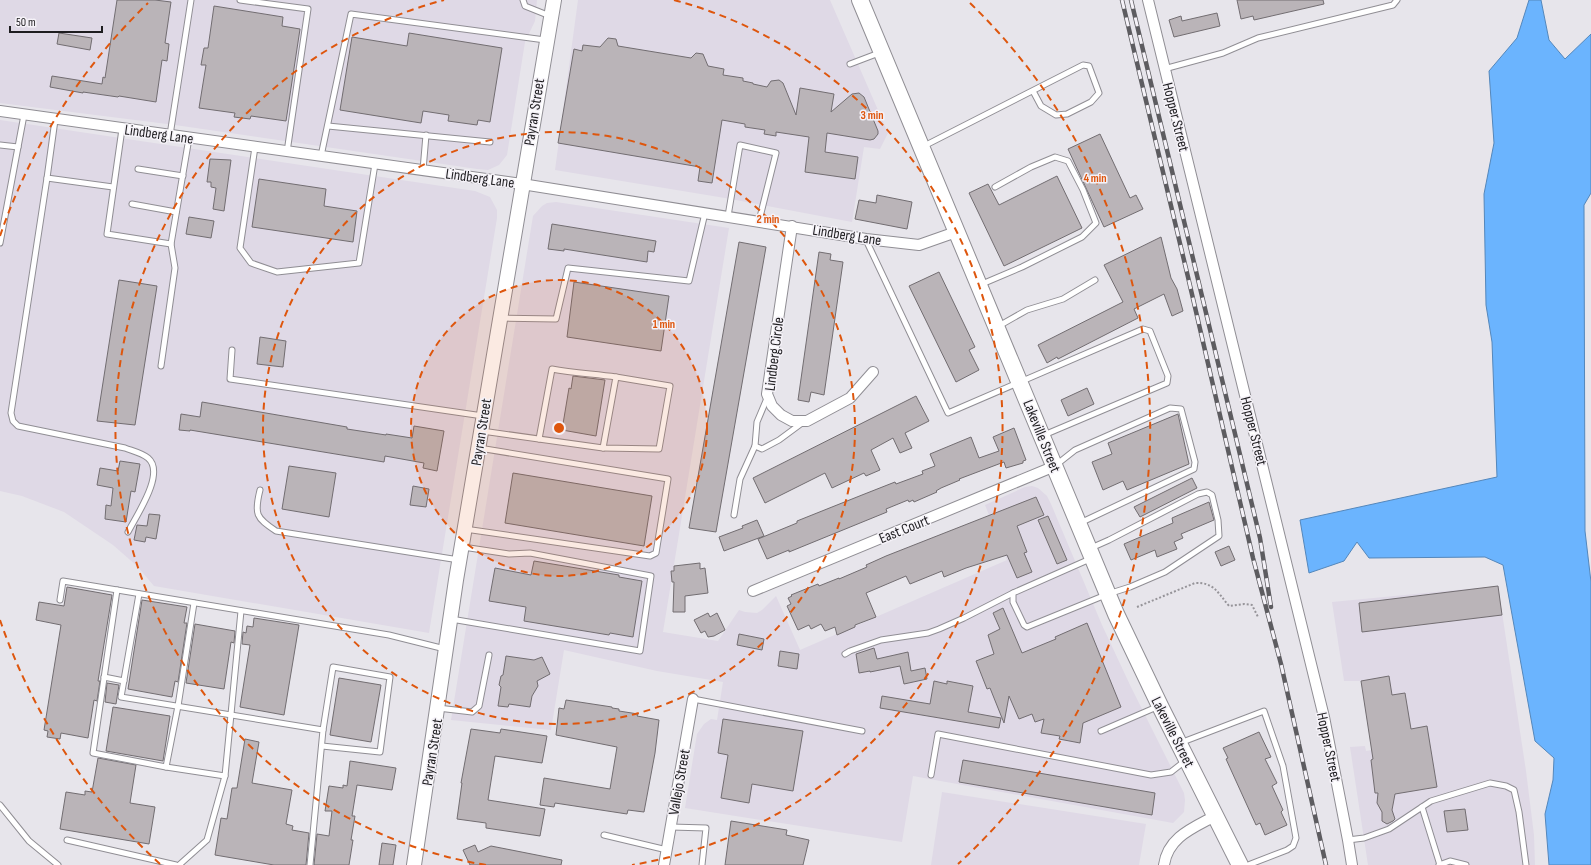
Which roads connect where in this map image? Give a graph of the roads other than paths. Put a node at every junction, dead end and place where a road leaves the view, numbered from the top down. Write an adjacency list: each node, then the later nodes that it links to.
1 (191, 0): 19 (lane)
2 (240, 0): 27 (lane)
3 (523, 0): 8 (lane)
4 (554, 0): 8 (main road, Payran Street)
5 (860, 0): 10 (main road, Lakeville Street)
6 (1148, 0): 12 (street, Hopper Street)
7 (1397, 0): 12 (lane)
8 (551, 16): 9 (main road, Payran Street)
9 (546, 40): 17 (lane); 34 (main road, Payran Street)
10 (882, 52): 11 (lane); 26 (main road, Lakeville Street)
11 (850, 64)
12 (1164, 69): 107 (street, Hopper Street)
13 (1033, 91): 13 (lane); 26 (lane)
14 (0, 112): 15 (street, Lindberg Lane)
15 (24, 115): 16 (street, Lindberg Lane); 24 (lane)
16 (55, 120): 18 (street, Lindberg Lane); 33 (lane)
17 (328, 126): 20 (lane); 28 (lane)
18 (122, 129): 19 (street, Lindberg Lane); 35 (lane)
19 (170, 135): 21 (street, Lindberg Lane)
20 (426, 136): 22 (lane); 31 (lane)
21 (189, 138): 25 (street, Lindberg Lane); 32 (lane)
22 (490, 142)
23 (0, 145): 24 (lane)
24 (18, 147): 45 (lane)
25 (255, 147): 27 (street, Lindberg Lane); 29 (lane)
26 (921, 147): 43 (main road, Lakeville Street)
27 (287, 152): 28 (street, Lindberg Lane)
28 (322, 156): 29 (street, Lindberg Lane)
29 (375, 164): 31 (street, Lindberg Lane)
30 (138, 168): 32 (lane)
31 (423, 170): 34 (street, Lindberg Lane)
32 (183, 176): 38 (lane)
33 (47, 178): 35 (lane); 70 (lane)
34 (522, 184): 39 (street, Lindberg Lane); 49 (main road, Payran Street)
35 (113, 187): 46 (lane)
36 (995, 187): 48 (lane)
37 (132, 204): 38 (lane)
38 (176, 212): 46 (lane)
39 (705, 213): 40 (street, Lindberg Lane); 49 (lane)
40 (728, 216): 41 (street, Lindberg Lane); 41 (lane)
41 (759, 221): 42 (street, Lindberg Lane)
42 (792, 226): 44 (street, Lindberg Lane); 56 (street, Lindberg Circle)
43 (956, 232): 44 (street, Lindberg Lane); 48 (main road, Lakeville Street)
44 (866, 239): 55 (lane)
45 (0, 243)
46 (171, 244): 52 (lane)
47 (1096, 280): 50 (lane)
48 (979, 286): 50 (main road, Lakeville Street)
49 (500, 318): 57 (main road, Payran Street)
50 (996, 327): 55 (main road, Lakeville Street)
51 (232, 350): 57 (lane)
52 (161, 366)
53 (873, 372): 58 (street)
54 (616, 377): 61 (lane); 64 (lane); 64 (lane)
55 (1020, 382): 60 (main road, Lakeville Street); 60 (lane)
56 (768, 395): 58 (street, Lindberg Circle); 62 (lane)
57 (484, 416): 59 (main road, Payran Street)
58 (804, 422): 62 (lane)
59 (481, 431): 61 (lane); 63 (main road, Payran Street)
60 (1043, 436): 65 (main road, Lakeville Street)
61 (539, 439): 64 (lane)
62 (755, 446): 67 (lane)
63 (478, 448): 69 (main road, Payran Street); 69 (lane)
64 (603, 448)
65 (1055, 466): 68 (main road, Lakeville Street); 68 (lane); 74 (street, East Court)
66 (260, 490): 71 (lane)
67 (734, 515)
68 (1079, 524): 72 (main road, Lakeville Street)
69 (465, 529): 71 (main road, Payran Street)
70 (128, 532)
71 (461, 553): 81 (main road, Payran Street); 81 (lane)
72 (1091, 553): 75 (lane); 77 (main road, Lakeville Street); 77 (lane)
73 (117, 590): 76 (lane); 78 (lane); 85 (lane)
74 (753, 591)
75 (1013, 593): 77 (lane); 83 (lane)
76 (139, 594): 79 (lane); 86 (lane)
77 (1108, 594): 89 (main road, Lakeville Street)
78 (60, 600)
79 (194, 603): 80 (lane); 88 (lane)
80 (242, 611): 82 (lane); 91 (lane)
81 (451, 618): 82 (main road, Payran Street)
82 (447, 649): 90 (main road, Payran Street)
83 (845, 654)
84 (489, 655): 90 (lane)
85 (104, 677): 86 (lane); 98 (lane)
86 (124, 681): 88 (lane)
87 (693, 699): 93 (lane); 104 (street, Vallejo Street)
88 (178, 706): 91 (lane); 98 (lane)
89 (1160, 706): 94 (lane); 95 (main road, Lakeville Street)
90 (438, 708): 113 (main road, Payran Street)
91 (232, 715): 92 (lane); 100 (lane)
92 (323, 730): 96 (lane); 96 (lane)
93 (862, 731)
94 (1101, 731)
95 (1180, 743): 97 (main road, Lakeville Street); 118 (lane)
96 (322, 746): 112 (lane)
97 (1187, 759): 99 (lane); 103 (main road, Lakeville Street)
98 (166, 767): 100 (lane)
99 (931, 774)
100 (225, 776): 111 (lane)
101 (0, 805): 109 (lane)
102 (1422, 807): 107 (lane); 120 (lane); 122 (lane)
103 (1215, 816): 116 (street); 117 (main road, Lakeville Street)
104 (671, 827): 108 (street, Vallejo Street); 115 (lane)
105 (604, 835): 108 (lane)
106 (67, 840): 110 (lane)
107 (1348, 840): 119 (street, Hopper Street)
108 (667, 850): 114 (street, Vallejo Street)
109 (58, 865)
110 (176, 865)
111 (179, 865)
112 (310, 865)
113 (414, 865)
114 (664, 865)
115 (702, 865)
116 (1164, 865)
117 (1240, 865)
118 (1248, 865)
119 (1352, 865)
120 (1439, 865): 121 (lane)
121 (1466, 865)
122 (1526, 865)

